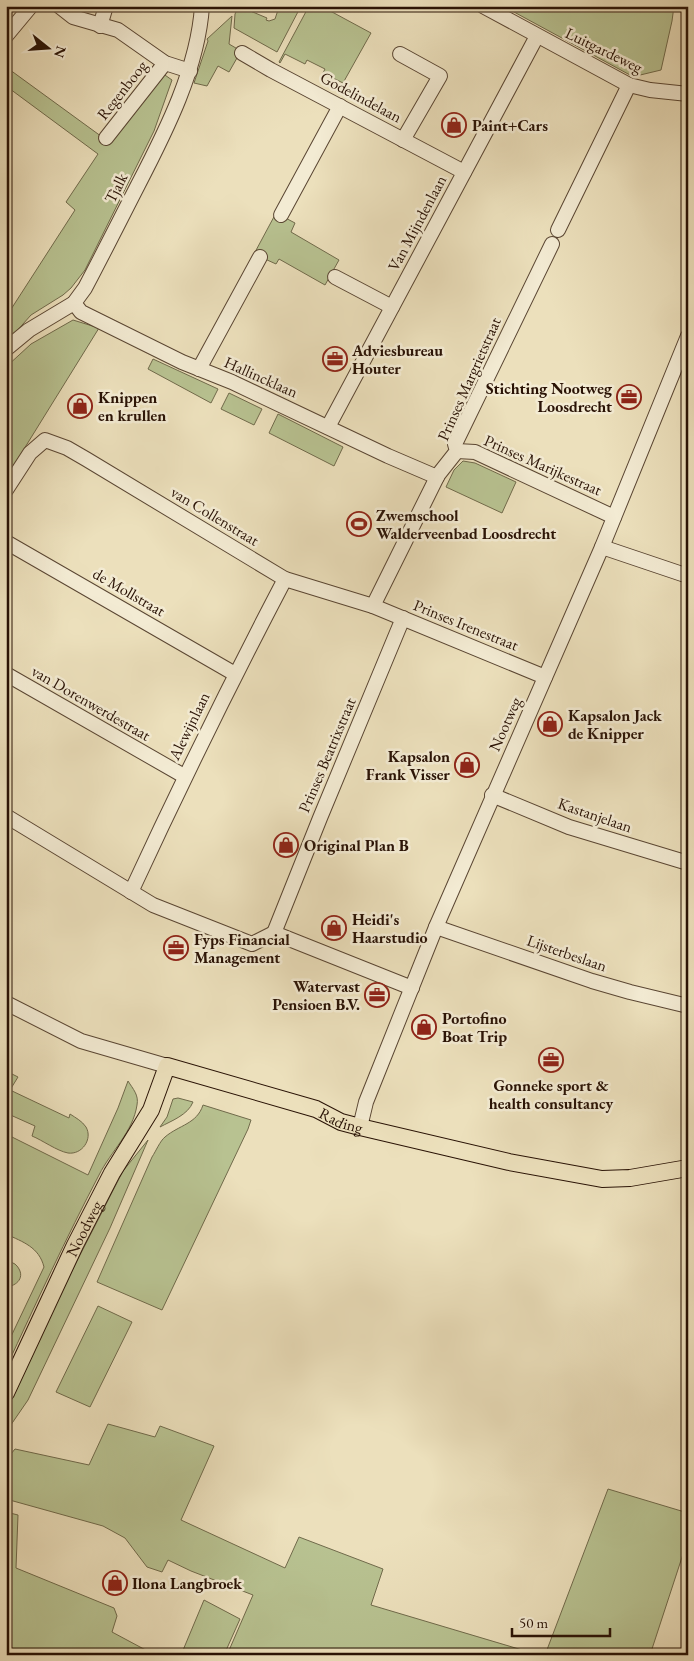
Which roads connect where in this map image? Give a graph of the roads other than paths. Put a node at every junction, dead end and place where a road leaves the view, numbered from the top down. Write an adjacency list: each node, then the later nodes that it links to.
1 (31, 6): 9 (street)
2 (59, 6): 7 (street, Regenboog)
3 (82, 6): 7 (street)
4 (106, 6): 8 (street)
5 (202, 6): 14 (street, Tjalk)
6 (483, 6): 10 (street, Luitgardeweg)
7 (72, 17): 8 (street, Regenboog)
8 (100, 26): 13 (street, Regenboog)
9 (6, 36)
10 (537, 36): 15 (street, Luitgardeweg); 20 (street, Van Mijndenlaan)
11 (242, 52): 17 (street, Godelindelaan)
12 (400, 54): 19 (street)
13 (164, 63): 14 (street, Regenboog); 18 (street, Regenboog)
14 (189, 71): 26 (street, Tjalk)
15 (629, 84): 16 (street, Luitgardeweg); 22 (street)
16 (688, 94)
17 (340, 106): 19 (street, Godelindelaan); 21 (street)
18 (106, 138)
19 (403, 140): 20 (street, Godelindelaan)
20 (464, 172): 27 (street, Van Mijndenlaan)
21 (282, 215)
22 (558, 230)
23 (552, 244): 32 (street, Prinses Margrietstraat)
24 (260, 257): 30 (street)
25 (335, 277): 27 (street)
26 (74, 303): 29 (street, Tjalk); 30 (street, Hallincklaan)
27 (392, 307): 31 (street, Van Mijndenlaan)
28 (688, 336): 35 (street, Nootweg)
29 (6, 349)
30 (199, 369): 31 (street, Hallincklaan)
31 (328, 427): 33 (street, Hallincklaan)
32 (456, 451): 33 (street, Prinses Margrietstraat); 35 (street, Prinses Marijkestraat)
33 (437, 477): 40 (street, Prinses Margrietstraat)
34 (6, 490): 39 (street, van Collenstraat)
35 (614, 517): 37 (street, Nootweg)
36 (6, 542): 43 (street, de Mollstraat)
37 (602, 547): 38 (street); 44 (street, Nootweg)
38 (688, 576)
39 (285, 579): 40 (street, van Collenstraat); 43 (street, Alewijnlaan)
40 (374, 606): 41 (street, Prinses Irenestraat)
41 (403, 618): 44 (street, Prinses Irenestraat); 51 (street, Prinses Beatrixstraat)
42 (6, 674): 45 (street, van Dorenwerdestraat)
43 (235, 674): 45 (street, Alewijnlaan)
44 (545, 677): 46 (street, Nootweg)
45 (184, 776): 49 (street, Alewijnlaan)
46 (492, 795): 48 (street, Kastanjelaan); 50 (street, Nootweg)
47 (6, 816): 49 (street)
48 (688, 863)
49 (131, 892): 51 (street)
50 (436, 927): 52 (street, Nootweg); 54 (street, Lijsterbeslaan)
51 (274, 933): 52 (street)
52 (412, 988): 56 (street, Nootweg)
53 (6, 1003): 55 (street, Rading)
54 (688, 1006)
55 (167, 1066): 56 (main road, Rading); 58 (main road, Noodweg)
56 (360, 1127): 57 (main road, Rading)
57 (688, 1168)
58 (6, 1392)

